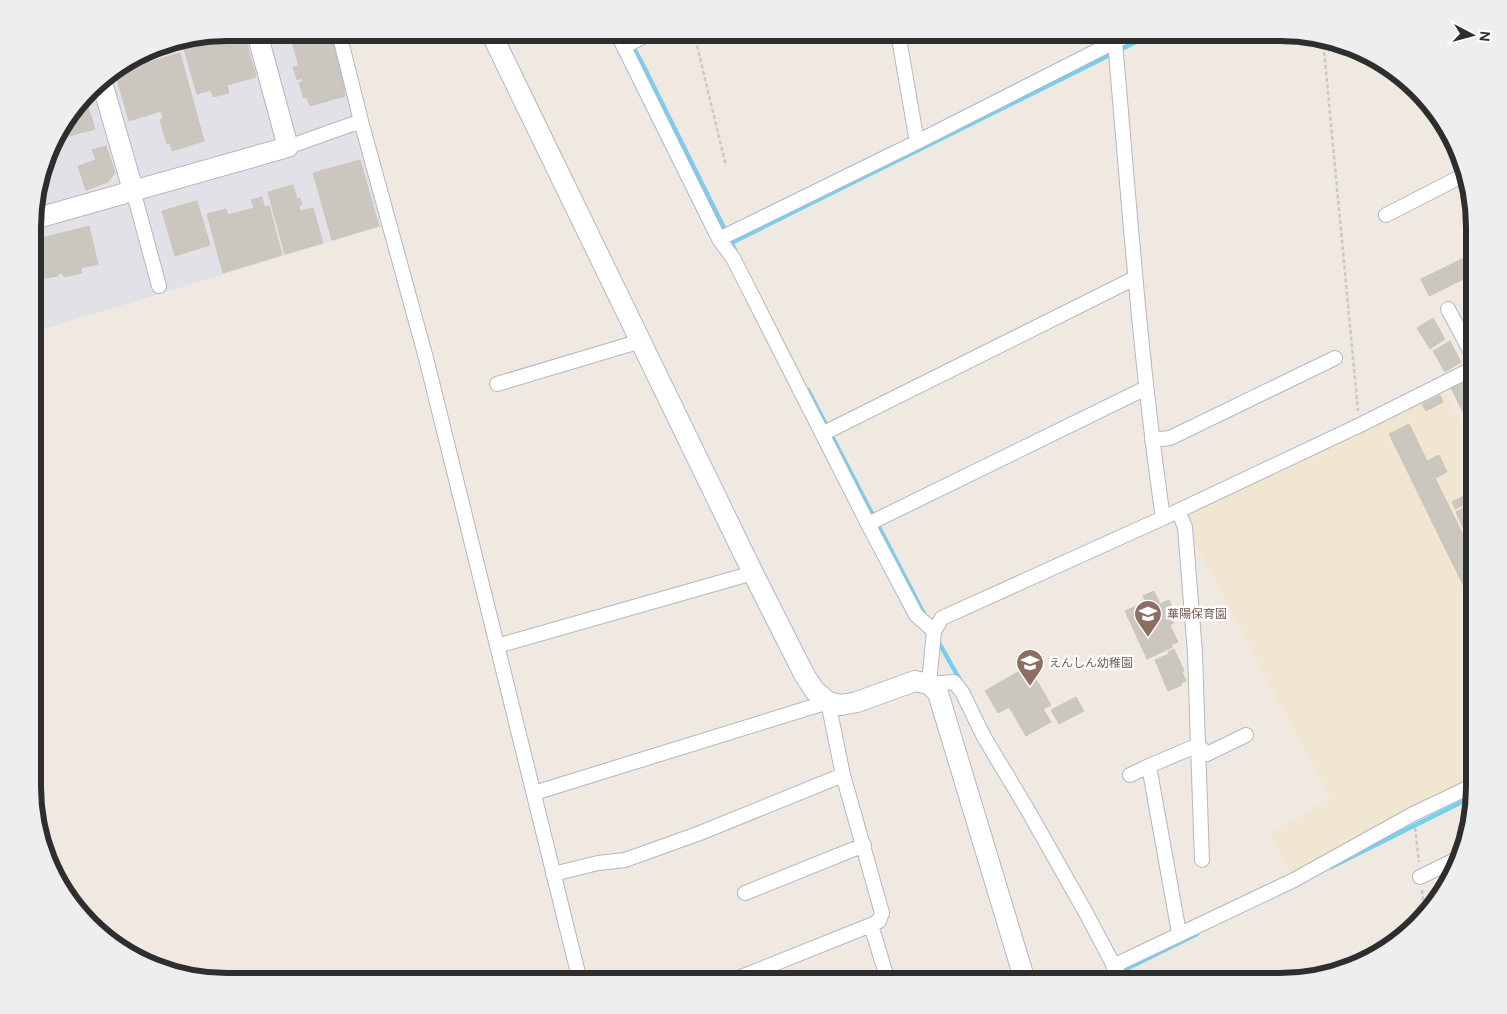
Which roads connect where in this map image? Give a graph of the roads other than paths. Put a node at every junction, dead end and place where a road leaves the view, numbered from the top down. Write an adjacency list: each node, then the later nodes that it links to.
1 (259, 41): 12 (street)
2 (341, 41): 10 (street)
3 (495, 41): 21 (street)
4 (622, 41): 8 (street)
5 (635, 41): 8 (street)
6 (899, 41): 11 (street)
7 (1116, 42): 11 (street); 18 (street)
8 (625, 46): 17 (street)
9 (103, 89): 14 (street)
10 (361, 121): 12 (street); 34 (street)
11 (917, 142): 17 (street)
12 (288, 147): 14 (street)
13 (1459, 178): 15 (street)
14 (133, 190): 16 (street); 19 (street)
15 (1386, 215)
16 (42, 218)
17 (719, 239): 27 (street)
18 (1135, 278): 26 (street); 27 (street)
19 (159, 286)
20 (1448, 309): 22 (street)
21 (641, 341): 25 (street); 32 (street)
22 (1466, 343)
23 (1335, 358): 28 (street)
24 (1466, 372): 29 (street)
25 (497, 384)
26 (1146, 388): 28 (street); 31 (street)
27 (822, 434): 31 (street)
28 (1152, 440): 30 (street)
29 (1178, 511): 30 (street); 38 (street)
30 (1163, 518): 33 (street)
31 (868, 524): 33 (street)
32 (753, 572): 34 (street); 36 (street)
33 (934, 631): 35 (street)
34 (498, 646): 43 (street)
35 (929, 684): 36 (street); 52 (street); 56 (street)
36 (828, 702): 40 (street); 43 (street)
37 (1246, 735): 38 (street)
38 (1198, 745): 39 (street); 45 (street)
39 (1149, 766): 41 (street); 51 (street)
40 (843, 775): 44 (street); 47 (street)
41 (1130, 775)
42 (1466, 789): 51 (street)
43 (534, 793): 47 (street)
44 (864, 845): 49 (street); 50 (street)
45 (1202, 860)
46 (1450, 862): 48 (street)
47 (553, 874): 53 (street)
48 (1420, 877)
49 (745, 894)
50 (871, 925): 54 (street); 55 (street)
51 (1179, 934): 52 (street)
52 (1113, 966): 57 (street)
53 (578, 973)
54 (766, 973)
55 (886, 973)
56 (1023, 973)
57 (1117, 973)

